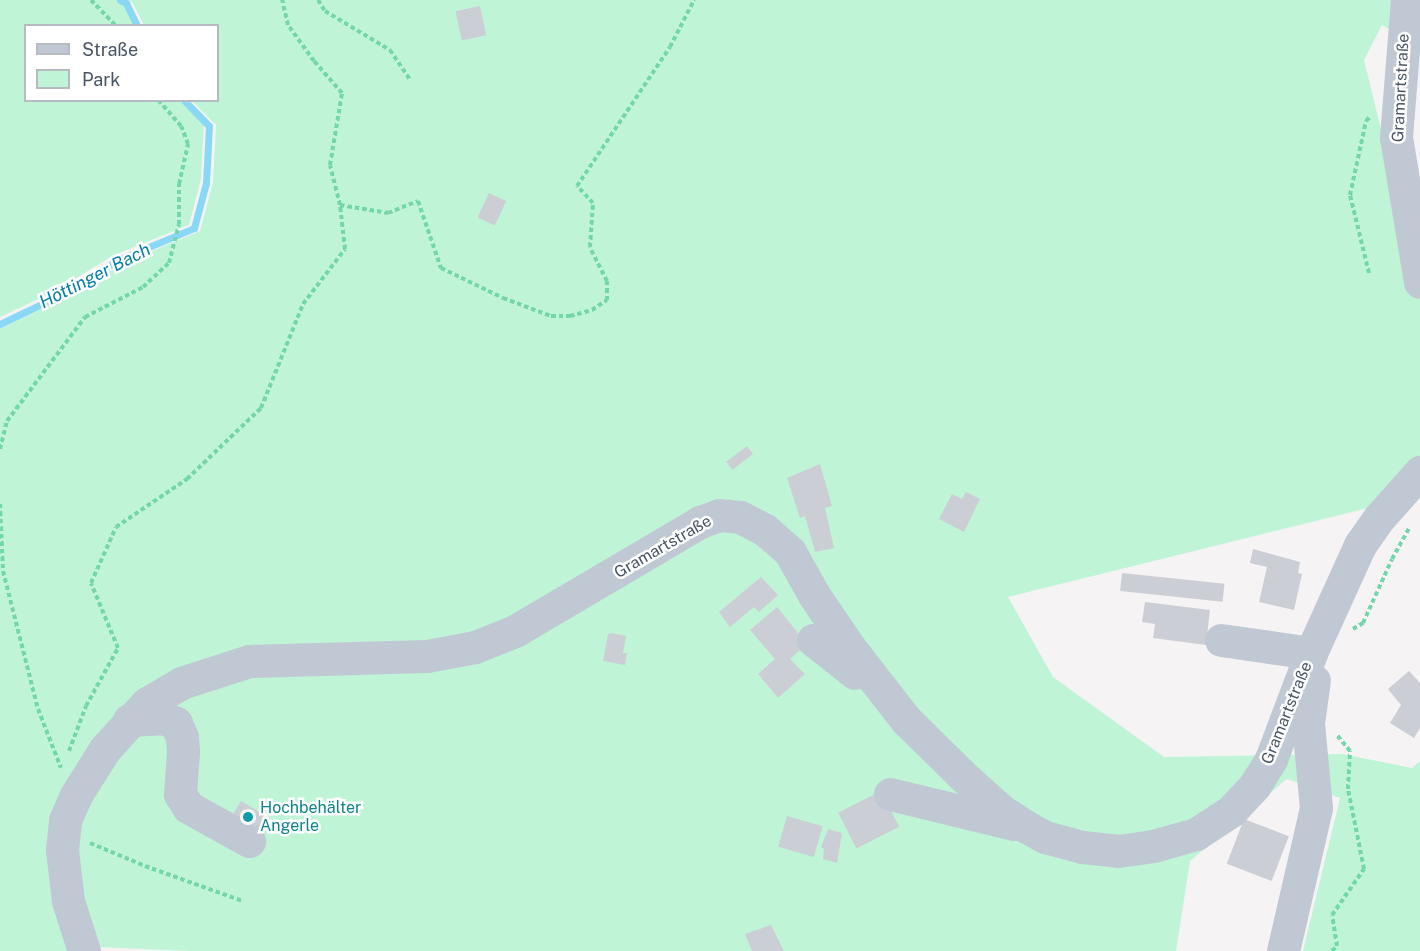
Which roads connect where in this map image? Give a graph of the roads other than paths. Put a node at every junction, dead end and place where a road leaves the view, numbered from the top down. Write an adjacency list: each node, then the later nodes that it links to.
1 (1407, 0): 2 (street, Gramartstraße)
2 (1420, 282)
3 (1420, 471): 6 (street, Gramartstraße)
4 (813, 640): 7 (street)
5 (1221, 640): 6 (street)
6 (1316, 640): 10 (street, Gramartstraße); 13 (street, Gramartstraße)
7 (878, 684): 8 (street, Gramartstraße); 10 (street, Gramartstraße)
8 (129, 720): 11 (street); 12 (street, Gramartstraße)
9 (890, 794): 10 (street)
10 (1025, 826)
11 (249, 841)
12 (84, 951)
13 (1283, 951)

